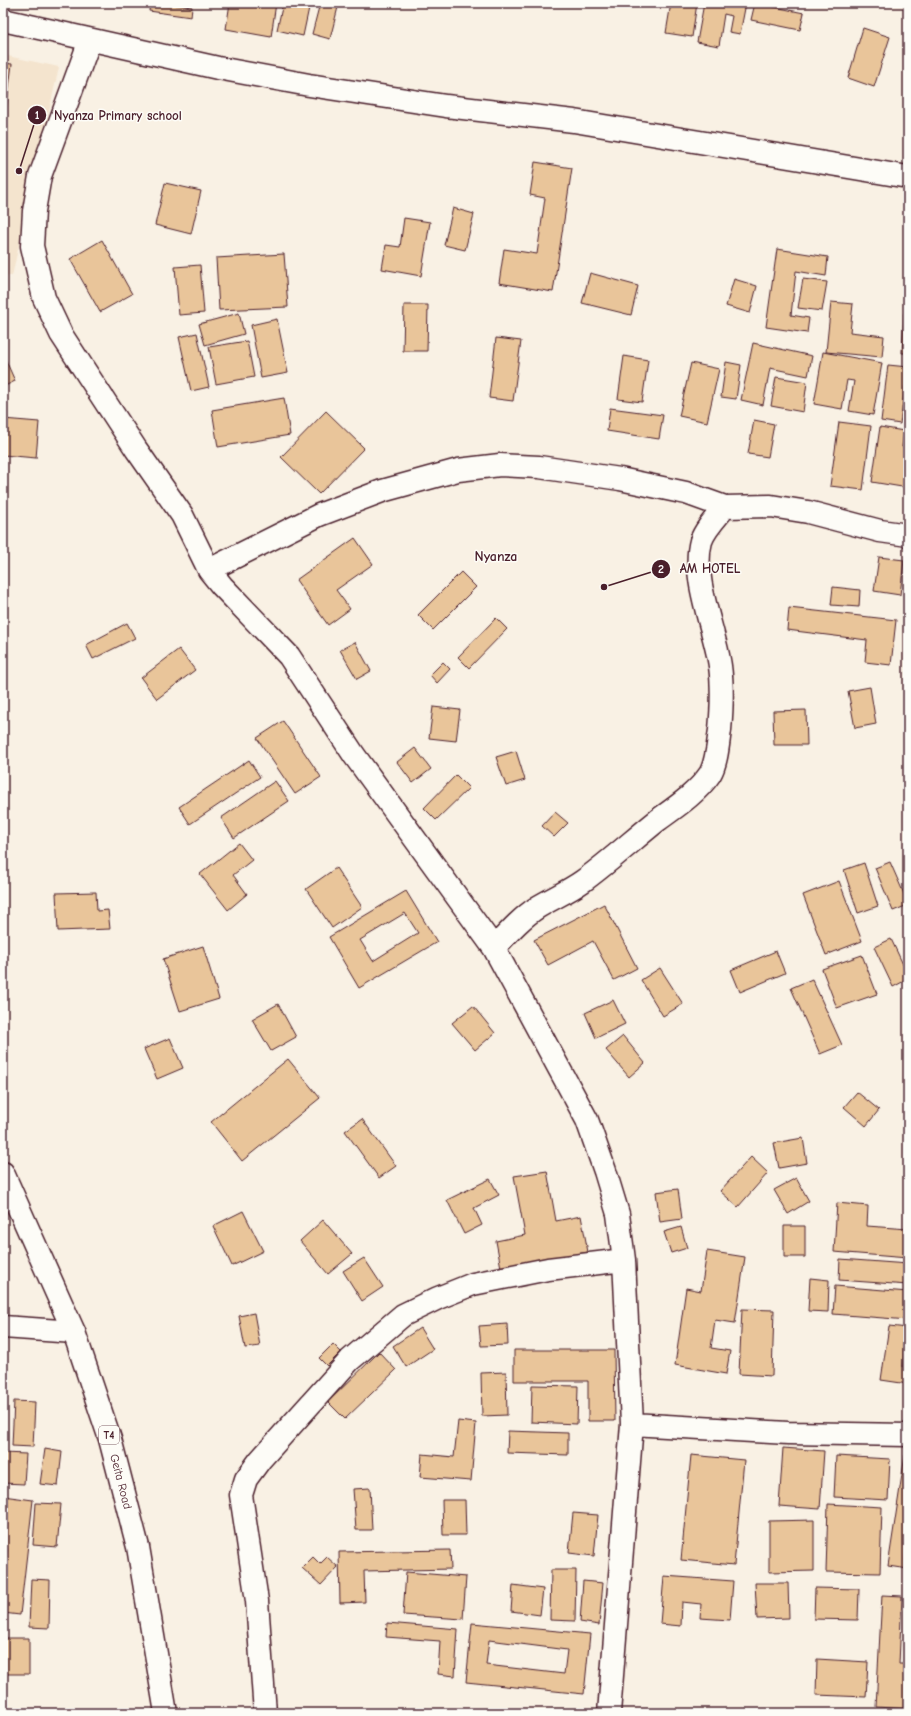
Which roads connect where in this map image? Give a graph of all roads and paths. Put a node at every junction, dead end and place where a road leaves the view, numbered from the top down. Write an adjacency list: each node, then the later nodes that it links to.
1 (3, 20): 2 (main road)
2 (90, 40): 3 (main road); 6 (main road)
3 (908, 176)
4 (725, 507): 5 (main road); 6 (main road); 7 (main road)
5 (908, 535)
6 (209, 570): 7 (main road)
7 (494, 948): 9 (main road)
8 (3, 1173): 11 (main road, Geita Road / T4)
9 (624, 1260): 12 (main road); 15 (main road)
10 (3, 1328): 11 (main road)
11 (74, 1332): 14 (main road, Geita Road / T4)
12 (632, 1424): 13 (main road); 16 (main road)
13 (908, 1435)
14 (166, 1713)
15 (265, 1713)
16 (609, 1713)

